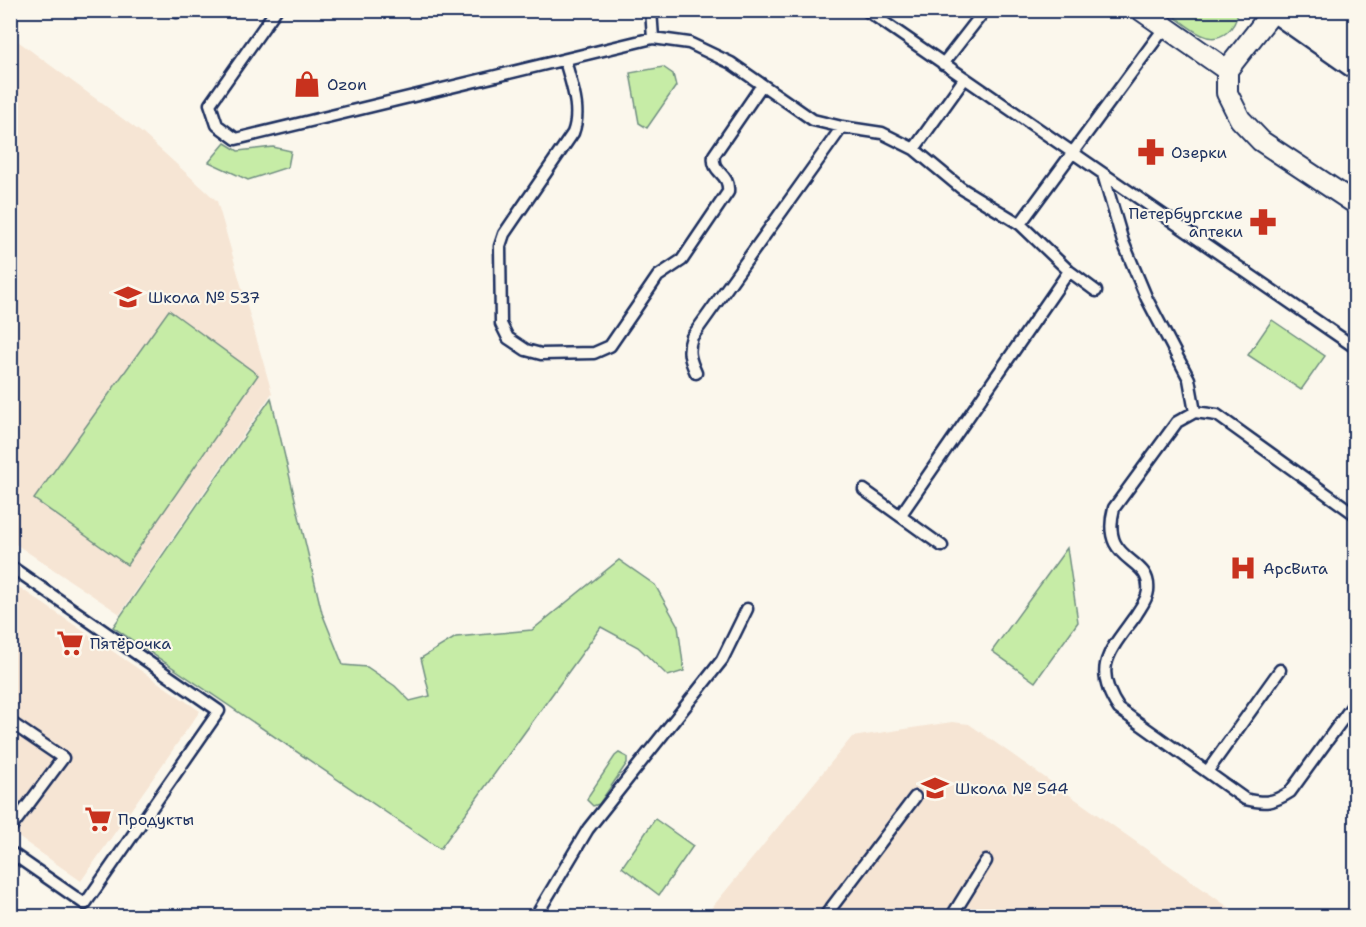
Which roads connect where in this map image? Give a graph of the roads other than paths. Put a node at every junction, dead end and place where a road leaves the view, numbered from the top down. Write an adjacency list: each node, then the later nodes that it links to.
1 (276, 10): 12 (lane)
2 (651, 10): 11 (lane)
3 (866, 10): 13 (lane)
4 (985, 10): 13 (lane)
5 (1141, 10): 9 (street)
6 (1274, 10): 15 (street)
7 (1279, 10): 14 (main road)
8 (1324, 10): 10 (main road)
9 (1165, 27): 15 (street); 20 (lane)
10 (1356, 31)
11 (653, 38): 12 (lane); 17 (lane)
12 (565, 60): 17 (lane)
13 (944, 64): 16 (lane)
14 (1356, 64)
15 (1227, 70): 22 (street)
16 (965, 78): 19 (lane); 20 (lane)
17 (762, 85): 18 (lane)
18 (842, 127): 19 (lane); 27 (lane)
19 (914, 149): 23 (lane)
20 (1073, 153): 21 (lane); 23 (lane)
21 (1103, 174): 26 (lane); 28 (lane)
22 (1356, 204)
23 (1020, 224): 24 (lane)
24 (1068, 271): 25 (lane); 31 (lane)
25 (1096, 291)
26 (1356, 348)
27 (696, 373)
28 (1195, 412): 30 (lane); 38 (lane)
29 (864, 490): 31 (lane)
30 (1356, 515)
31 (900, 516): 32 (lane)
32 (942, 546)
33 (10, 566): 41 (lane)
34 (747, 609): 44 (lane)
35 (1280, 670): 38 (lane)
36 (1356, 701): 38 (lane)
37 (10, 722): 40 (lane)
38 (1207, 772)
39 (915, 797): 43 (lane)
40 (10, 829)
41 (10, 852)
42 (986, 861): 45 (lane)
43 (830, 915)
44 (536, 916)
45 (952, 916)

